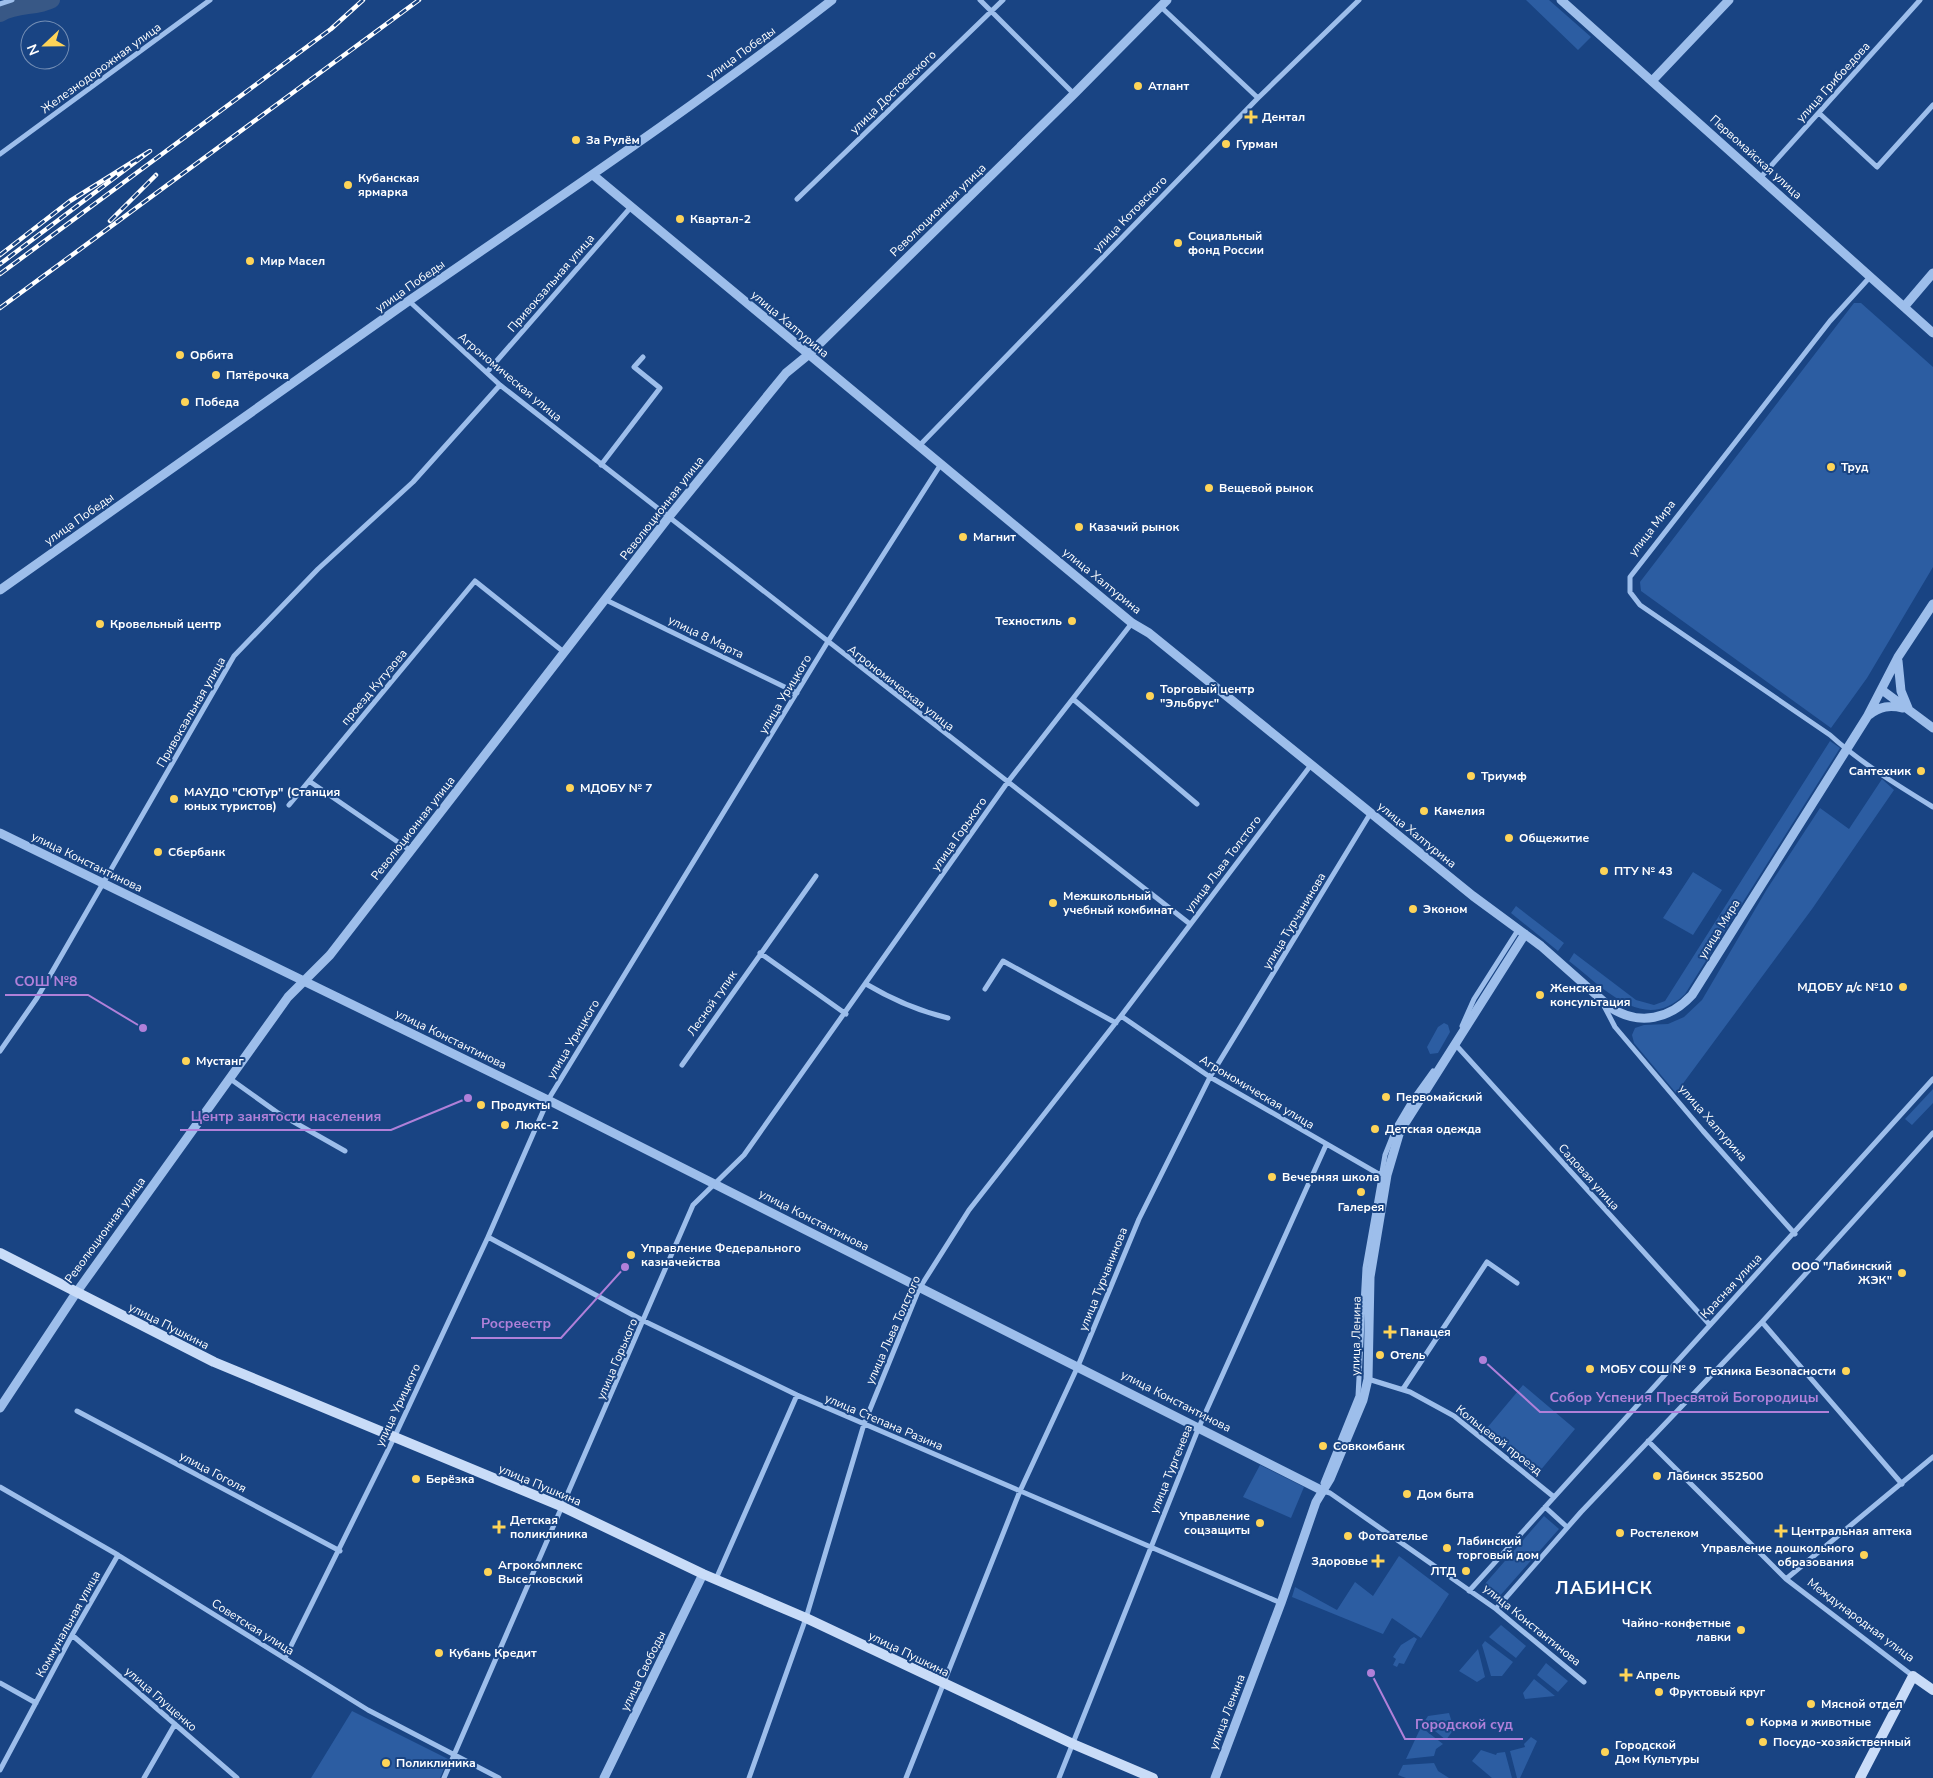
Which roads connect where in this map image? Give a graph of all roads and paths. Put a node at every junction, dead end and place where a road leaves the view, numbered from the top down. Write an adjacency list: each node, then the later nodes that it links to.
1 (12, 0): 11 (street)
2 (210, 0): 19 (street, Железнодорожная улица)
3 (832, 0): 20 (street, улица Победы)
4 (980, 0): 12 (street)
5 (1003, 0): 12 (street, улица Достоевского)
6 (1359, 0): 15 (street, улица Котовского)
7 (1561, 0): 13 (street, Первомайская улица)
8 (1729, 0): 13 (street)
9 (1920, 0): 17 (street, улица Грибоедова)
10 (1164, 3): 14 (street, Революционная улица); 15 (street)
11 (0, 4)
12 (990, 12): 14 (street); 22 (street, улица Достоевского)
13 (1652, 81): 21 (street, Первомайская улица)
14 (1074, 94): 29 (street, Революционная улица)
15 (1258, 98): 33 (street, улица Котовского)
16 (1933, 105): 17 (street)
17 (1819, 113): 21 (street, улица Грибоедова)
18 (0, 146): 19 (street, Железнодорожная улица)
19 (2, 153)
20 (593, 175): 23 (street, улица Халтурина); 26 (street, улица Победы)
21 (1761, 177): 25 (street, Первомайская улица)
22 (797, 199)
23 (631, 207): 29 (street, улица Халтурина); 31 (street, Привокзальная улица)
24 (1933, 273): 27 (street)
25 (1870, 276): 27 (street, Первомайская улица); 50 (street, улица Мира)
26 (409, 301): 31 (street, Агрономическая улица); 37 (street, улица Победы)
27 (1904, 307): 28 (street, Первомайская улица)
28 (1933, 334)
29 (808, 355): 33 (street, улица Халтурина); 36 (street, Революционная улица)
30 (643, 357): 35 (street)
31 (487, 372): 32 (street, Агрономическая улица)
32 (500, 385): 35 (street, Агрономическая улица); 61 (street, Привокзальная улица)
33 (918, 446): 34 (street, улица Халтурина)
34 (941, 464): 40 (street, улица Халтурина); 41 (street, улица Урицкого)
35 (601, 465): 36 (street, Агрономическая улица)
36 (668, 518): 38 (street, Революционная улица); 41 (street, Агрономическая улица)
37 (0, 590)
38 (606, 600): 42 (street, Революционная улица); 45 (street, улица 8 Марта)
39 (1933, 604): 43 (street, улица Мира)
40 (1132, 623): 46 (street, улица Горького); 51 (street, улица Халтурина)
41 (827, 643): 45 (street, улица Урицкого); 53 (street, Агрономическая улица)
42 (565, 653): 52 (street, проезд Кутузова); 59 (street, Революционная улица)
43 (1898, 657): 44 (street, улица Мира); 47 (street)
44 (1882, 690): 47 (street); 48 (street, улица Мира)
45 (797, 693): 80 (street, улица Урицкого)
46 (1073, 699): 53 (street, улица Горького); 54 (street)
47 (1908, 708): 48 (street); 49 (street)
48 (1866, 717): 50 (street, улица Мира)
49 (1933, 728)
50 (1845, 748): 56 (street, улица Мира); 72 (street, улица Мира)
51 (1310, 765): 57 (street, улица Халтурина); 62 (street, улица Льва Толстого)
52 (309, 781): 55 (street, проезд Кутузова); 59 (street)
53 (1007, 783): 62 (street, Агрономическая улица); 66 (street, улица Горького)
54 (1197, 804)
55 (289, 805)
56 (1933, 807)
57 (1370, 814): 63 (street, улица Халтурина); 77 (street, улица Турчанинова)
58 (0, 833): 61 (street, улица Константинова)
59 (410, 851): 65 (street, Революционная улица)
60 (816, 876): 64 (street, Лесной тупик)
61 (103, 884): 65 (street, улица Константинова); 75 (street, Привокзальная улица)
62 (1190, 924): 70 (street, улица Льва Толстого)
63 (1522, 932): 68 (street, улица Халтурина); 74 (street, улица Ленина); 84 (street)
64 (760, 953): 69 (street); 76 (street, Лесной тупик)
65 (305, 981): 78 (street, Революционная улица); 80 (street, улица Константинова)
66 (866, 984): 69 (street, улица Горького); 71 (street)
67 (985, 989): 73 (street)
68 (1600, 999): 72 (street, улица Халтурина); 86 (street, улица Халтурина)
69 (846, 1014): 85 (street, улица Горького)
70 (1121, 1016): 73 (street, улица Льва Толстого); 77 (street, Агрономическая улица)
71 (948, 1018)
72 (1641, 1018)
73 (1116, 1023): 90 (street, улица Льва Толстого)
74 (1455, 1044): 84 (street, улица Ленина); 94 (street, Садовая улица)
75 (0, 1051)
76 (682, 1065)
77 (1210, 1077): 82 (street, Агрономическая улица); 95 (street, улица Турчанинова)
78 (230, 1078): 83 (street); 91 (street, Революционная улица)
79 (1933, 1079): 86 (street, Красная улица)
80 (548, 1100): 85 (street, улица Константинова); 87 (street, улица Урицкого)
81 (1933, 1133): 93 (street)
82 (1326, 1145): 84 (street, Агрономическая улица); 102 (street, улица Тургенева)
83 (345, 1151)
84 (1384, 1175): 96 (street, улица Ленина); 108 (street)
85 (716, 1184): 90 (street, улица Константинова); 92 (street, улица Горького)
86 (1795, 1234): 94 (street, Красная улица)
87 (488, 1237): 92 (street, улица Степана Разина); 103 (street, улица Урицкого)
88 (0, 1253): 91 (main road, улица Пушкина)
89 (1517, 1283): 97 (street)
90 (920, 1289): 95 (street, улица Константинова); 101 (street, улица Льва Толстого)
91 (76, 1293): 99 (street, Революционная улица); 103 (main road, улица Пушкина)
92 (644, 1321): 98 (street, улица Степана Разина); 111 (street, улица Горького)
93 (1762, 1322): 104 (street); 106 (street)
94 (1709, 1324): 110 (street, Красная улица)
95 (1078, 1366): 102 (street, улица Константинова); 109 (street, улица Турчанинова)
96 (1368, 1379): 97 (street, Кольцевой проезд); 108 (street, улица Ленина)
97 (1402, 1389): 110 (street, Кольцевой проезд)
98 (796, 1395): 101 (street, улица Степана Разина); 118 (street)
99 (2, 1401)
100 (77, 1411): 115 (street, улица Гоголя)
101 (864, 1424): 109 (street, улица Степана Разина); 123 (street, улица Льва Толстого)
102 (1199, 1427): 108 (street, улица Константинова); 114 (street, улица Тургенева)
103 (394, 1438): 111 (main road, улица Пушкина); 115 (street, улица Урицкого)
104 (1648, 1441): 113 (street); 119 (street, Международная улица)
105 (1933, 1457): 106 (street)
106 (1902, 1484): 119 (street)
107 (0, 1487): 116 (street, Советская улица)
108 (1321, 1490): 120 (street, улица Константинова); 121 (street, улица Ленина)
109 (1020, 1491): 114 (street, улица Степана Разина); 129 (street, улица Турчанинова)
110 (1554, 1497): 112 (street, Красная улица)
111 (563, 1507): 117 (main road, улица Пушкина); 134 (street, улица Горького)
112 (1545, 1507): 113 (street); 120 (street, Красная улица)
113 (1567, 1527): 122 (street)
114 (1151, 1545): 121 (street, улица Степана Разина); 133 (street, улица Тургенева)
115 (340, 1550): 125 (street, улица Урицкого)
116 (118, 1555): 124 (street, Коммунальная улица); 125 (street, Советская улица)
117 (703, 1574): 118 (main road, улица Пушкина); 140 (street, улица Свободы)
118 (716, 1579): 123 (main road, улица Пушкина)
119 (1786, 1579): 126 (street, Международная улица)
120 (1469, 1591): 122 (street, улица Константинова)
121 (1281, 1603): 145 (street, улица Ленина)
122 (1496, 1609): 127 (street, улица Константинова)
123 (806, 1618): 129 (main road, улица Пушкина); 141 (street, улица Льва Толстого)
124 (72, 1635): 131 (street, Коммунальная улица); 132 (street, улица Глущенко)
125 (285, 1658): 134 (street, Советская улица)
126 (1913, 1676): 130 (main road, Международная улица); 146 (main road)
127 (1584, 1682)
128 (0, 1683): 131 (street)
129 (944, 1685): 133 (main road, улица Пушкина); 142 (street, улица Турчанинова)
130 (1933, 1690)
131 (36, 1704): 135 (street, Коммунальная улица)
132 (175, 1724): 136 (street); 137 (street, улица Глущенко)
133 (1073, 1744): 143 (street, улица Тургенева); 144 (main road, улица Пушкина)
134 (454, 1755): 138 (street, улица Горького); 139 (street, Советская улица)
135 (0, 1770)
136 (144, 1778)
137 (237, 1778)
138 (444, 1778)
139 (499, 1778)
140 (604, 1778)
141 (749, 1778)
142 (906, 1778)
143 (1060, 1778)
144 (1153, 1778)
145 (1215, 1778)
146 (1860, 1778)

